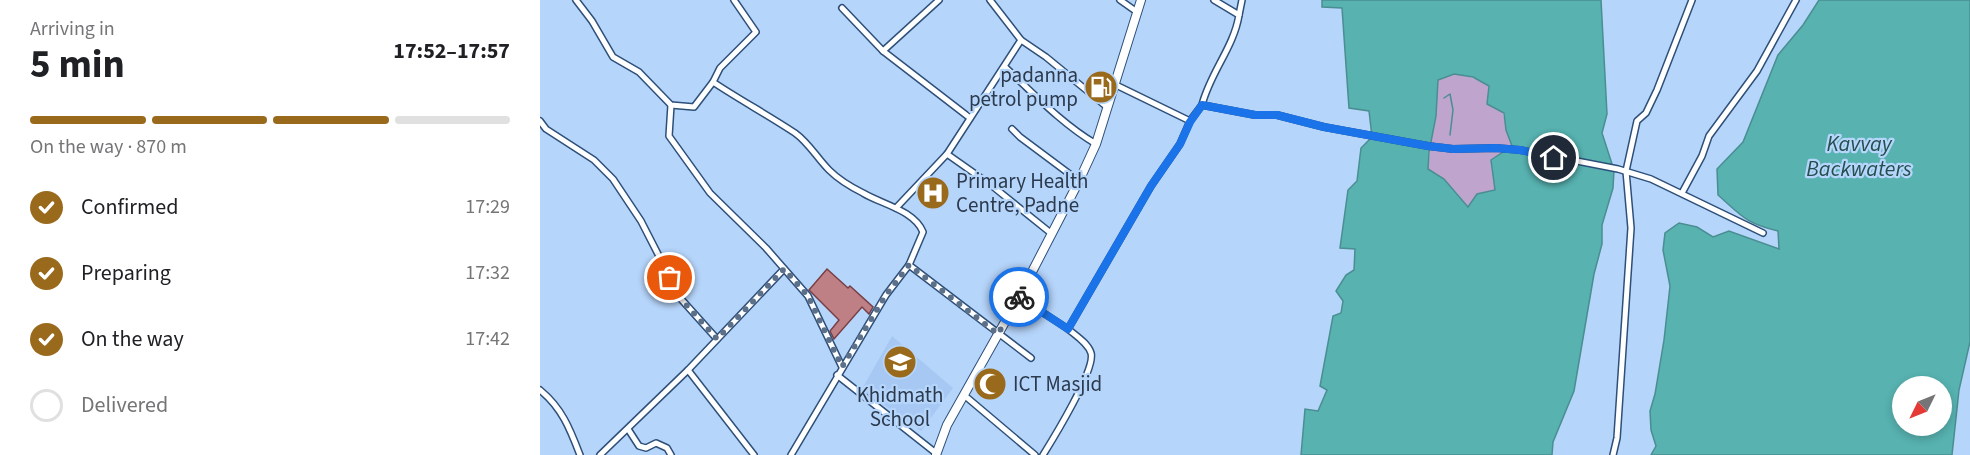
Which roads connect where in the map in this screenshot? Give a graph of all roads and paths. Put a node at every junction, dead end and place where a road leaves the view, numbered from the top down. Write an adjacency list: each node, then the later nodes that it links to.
1 (576, 0): 19 (street)
2 (734, 0): 17 (street)
3 (939, 0): 15 (street)
4 (990, 0): 14 (street)
5 (1120, 0): 12 (street)
6 (1141, 0): 12 (main road)
7 (1214, 0): 13 (street)
8 (1242, 0): 13 (street)
9 (1692, 0): 28 (street)
10 (1796, 0): 30 (street)
11 (842, 8): 15 (street)
12 (1137, 12): 18 (main road)
13 (1239, 15): 20 (street)
14 (1021, 40): 16 (street); 21 (street)
15 (883, 51): 22 (street)
16 (1005, 67): 22 (street); 26 (street)
17 (713, 82): 19 (street); 31 (street)
18 (1116, 86): 21 (main road); 24 (street)
19 (671, 105): 35 (street)
20 (1202, 105): 24 (street); 28 (street)
21 (1107, 107): 26 (main road)
22 (970, 118): 27 (street)
23 (540, 121): 39 (street)
24 (1190, 122): 37 (street)
25 (1012, 129): 29 (street)
26 (1096, 144): 29 (main road)
27 (948, 154): 31 (street); 33 (street)
28 (1626, 171): 30 (street); 55 (street)
29 (1079, 181): 33 (main road)
30 (1682, 193): 32 (street)
31 (896, 208): 34 (street)
32 (1763, 233)
33 (1052, 234): 36 (main road)
34 (909, 265): 38 (street); 41 (street)
35 (784, 269): 39 (street); 41 (street)
36 (1019, 297): 37 (street); 38 (main road)
37 (1068, 329): 54 (street)
38 (998, 334): 40 (street); 45 (main road)
39 (717, 339): 42 (street)
40 (1031, 358)
41 (842, 367): 43 (street)
42 (688, 370): 46 (street); 51 (street)
43 (837, 375): 47 (street); 52 (street)
44 (540, 390): 48 (street)
45 (964, 395): 47 (main road); 53 (street)
46 (628, 429): 49 (street); 50 (street)
47 (937, 454)
48 (580, 455)
49 (600, 455)
50 (671, 455)
51 (754, 455)
52 (791, 455)
53 (1035, 455)
54 (1043, 455)
55 (1613, 455)

